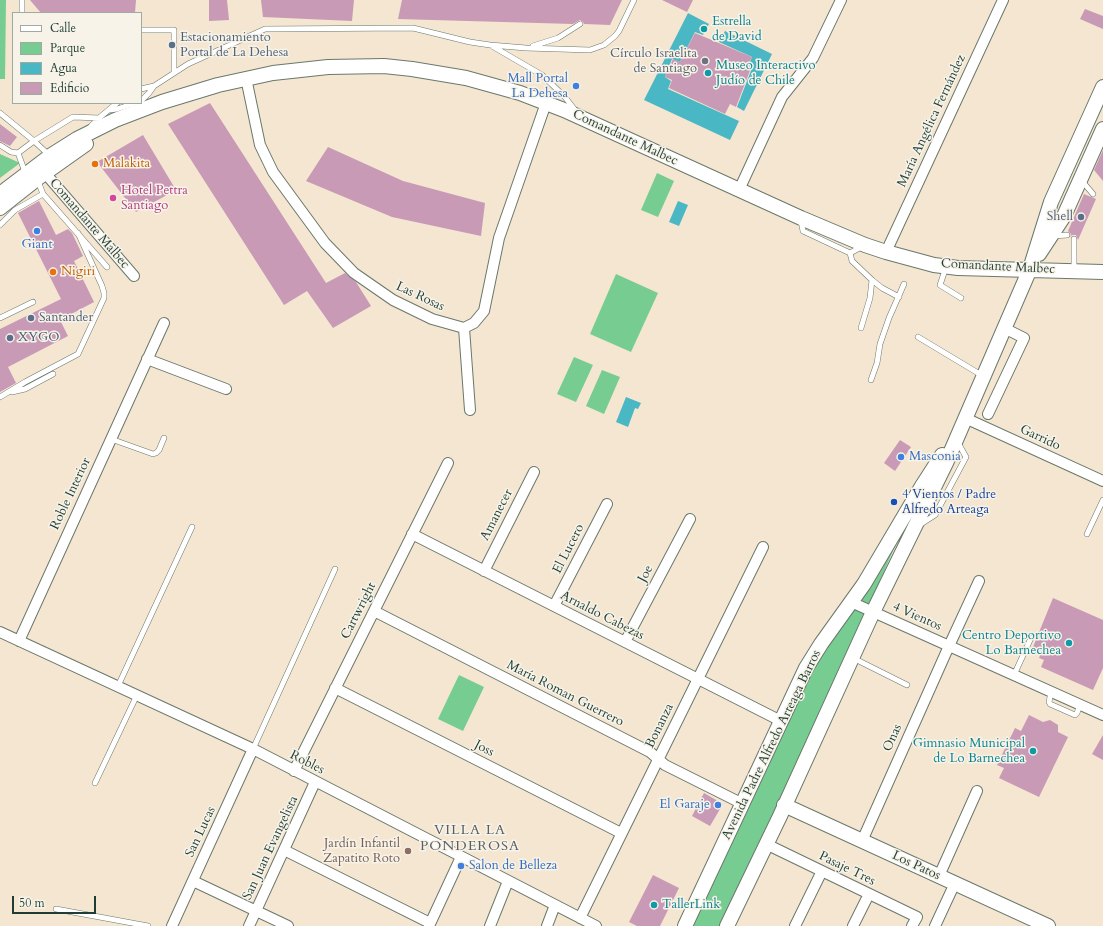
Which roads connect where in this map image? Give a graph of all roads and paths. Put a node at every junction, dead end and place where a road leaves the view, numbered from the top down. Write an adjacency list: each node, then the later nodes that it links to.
1 (22, 0): 5 (lane)
2 (634, 0): 9 (lane)
3 (841, 0): 32 (street)
4 (1003, 0): 44 (street, María Angélica Fernández)
5 (22, 12)
6 (580, 24): 9 (lane)
7 (142, 30): 10 (lane)
8 (490, 45): 9 (lane); 10 (lane); 23 (lane)
9 (526, 48)
10 (174, 72): 12 (lane)
11 (246, 78): 16 (main road, Comandante Malbec); 18 (main road, Comandante Malbec); 59 (street, Las Rosas)
12 (154, 86): 14 (lane); 15 (lane)
13 (1103, 87): 48 (main road, Avenida Padre Alfredo Arteaga Barros)
14 (142, 88)
15 (142, 100)
16 (546, 102): 23 (main road, Comandante Malbec); 59 (street)
17 (116, 104): 20 (lane)
18 (142, 104)
19 (137, 105): 20 (lane); 25 (main road, Comandante Malbec); 30 (main road, Comandante Malbec)
20 (108, 110): 22 (lane)
21 (0, 113): 26 (lane)
22 (99, 118): 25 (lane); 26 (lane)
23 (582, 119): 32 (main road, Comandante Malbec)
24 (1103, 129): 31 (main road, Avenida Padre Alfredo Arteaga Barros)
25 (77, 139): 29 (main road, Comandante Malbec)
26 (34, 141): 28 (lane); 29 (lane)
27 (0, 145): 28 (lane)
28 (18, 153): 30 (lane)
29 (50, 156): 30 (main road, Comandante Malbec)
30 (36, 175): 33 (main road, Comandante Malbec); 34 (lane); 36 (main road, Comandante Malbec); 51 (street, Comandante Malbec)
31 (1080, 179): 35 (lane); 41 (main road, Avenida Padre Alfredo Arteaga Barros)
32 (739, 190): 37 (main road, Comandante Malbec)
33 (0, 194)
34 (43, 194): 38 (lane); 39 (lane)
35 (1093, 194)
36 (0, 208)
37 (801, 218): 43 (main road, Comandante Malbec); 45 (lane)
38 (0, 225)
39 (78, 234): 47 (lane); 68 (lane)
40 (1066, 235): 41 (lane)
41 (1051, 236): 48 (main road, Avenida Padre Alfredo Arteaga Barros)
42 (1074, 239): 49 (lane)
43 (865, 245): 44 (main road, Comandante Malbec); 45 (lane)
44 (886, 252): 46 (main road, Comandante Malbec)
45 (850, 253): 52 (lane)
46 (946, 266): 48 (main road, Comandante Malbec); 55 (lane)
47 (107, 267)
48 (1030, 269): 49 (main road, Comandante Malbec); 61 (main road, Avenida Padre Alfredo Arteaga Barros)
49 (1074, 271): 50 (main road, Comandante Malbec)
50 (1103, 272)
51 (134, 276)
52 (872, 280): 54 (lane); 60 (lane)
53 (904, 284): 54 (lane)
54 (898, 297): 66 (lane)
55 (962, 298)
56 (32, 302): 57 (lane)
57 (0, 318)
58 (164, 322): 63 (street, Roble Interior)
59 (464, 328): 70 (street)
60 (861, 328)
61 (1004, 328): 65 (main road, Avenida Padre Alfredo Arteaga Barros); 71 (street)
62 (918, 337): 65 (lane)
63 (147, 359): 67 (street); 74 (street, Roble Interior)
64 (53, 374): 68 (lane)
65 (984, 376): 72 (main road, Avenida Padre Alfredo Arteaga Barros)
66 (871, 380)
67 (226, 389)
68 (6, 394): 69 (lane)
69 (0, 397)
70 (470, 410)
71 (988, 414)
72 (960, 429): 77 (street, Garrido); 88 (main road, Avenida Padre Alfredo Arteaga Barros); 91 (main road, Avenida Padre Alfredo Arteaga Barros)
73 (164, 438): 74 (lane)
74 (110, 439): 94 (street, Roble Interior)
75 (448, 463): 82 (street, Cartwright)
76 (534, 472): 86 (street, Amanecer)
77 (1103, 481)
78 (1103, 500): 83 (lane)
79 (607, 504): 89 (street, El Lucero)
80 (690, 519): 95 (street, Joe)
81 (192, 527): 101 (lane)
82 (412, 534): 86 (street, Arnaldo Cabezas); 90 (street, Cartwright)
83 (1087, 534)
84 (763, 547): 99 (street, Bonanza)
85 (335, 569): 106 (lane)
86 (484, 571): 89 (street, Arnaldo Cabezas)
87 (979, 581): 96 (street, Onas)
88 (851, 602): 91 (street, 4 Vientos); 105 (main road, Avenida Padre Alfredo Arteaga Barros)
89 (554, 606): 95 (street, Arnaldo Cabezas)
90 (374, 611): 102 (street, Cartwright); 107 (street, María Roman Guerrero)
91 (873, 612): 96 (street, 4 Vientos); 97 (main road, Avenida Padre Alfredo Arteaga Barros)
92 (0, 632): 94 (street, Robles)
93 (1031, 638): 98 (lane)
94 (19, 640): 101 (street, Robles)
95 (625, 642): 99 (street, Arnaldo Cabezas)
96 (949, 646): 98 (street, 4 Vientos); 115 (street, Onas)
97 (852, 658): 100 (lane); 113 (main road, Avenida Padre Alfredo Arteaga Barros)
98 (1014, 675): 104 (street, 4 Vientos)
99 (698, 679): 105 (street, Arnaldo Cabezas); 107 (street, Bonanza)
100 (907, 685)
101 (118, 686): 103 (street, Robles)
102 (335, 688): 108 (street, Cartwright); 114 (street, Joss)
103 (137, 695): 106 (street, Robles); 110 (lane)
104 (1103, 715)
105 (781, 721): 112 (main road, Avenida Padre Alfredo Arteaga Barros)
106 (253, 750): 108 (street, Robles); 121 (street, San Lucas)
107 (658, 759): 112 (street, María Roman Guerrero); 114 (street, Bonanza)
108 (294, 771): 109 (street, Robles)
109 (315, 782): 117 (street, San Juan Evangelista); 118 (street, Robles)
110 (95, 783)
111 (977, 791): 120 (street)
112 (743, 804): 138 (main road, Avenida Padre Alfredo Arteaga Barros)
113 (784, 805): 115 (main road, Los Patos); 116 (main road, Avenida Padre Alfredo Arteaga Barros)
114 (621, 833): 128 (street, Bonanza)
115 (862, 841): 120 (main road, Los Patos)
116 (766, 844): 119 (street, Pasaje Tres); 139 (main road, Avenida Padre Alfredo Arteaga Barros)
117 (284, 850): 127 (street, San Juan Evangelista); 130 (street)
118 (461, 857): 122 (street, Robles); 130 (street)
119 (822, 871): 124 (street, Pasaje Tres); 140 (street)
120 (939, 876): 123 (main road, Los Patos)
121 (193, 881): 127 (street); 132 (street, San Lucas)
122 (508, 881): 125 (street, Robles); 135 (street)
123 (955, 883): 142 (street); 143 (main road, Los Patos)
124 (869, 894): 129 (street, Pasaje Tres); 141 (street)
125 (555, 905): 128 (street, Robles); 136 (street)
126 (56, 909): 131 (lane)
127 (256, 911): 133 (street, San Juan Evangelista); 134 (street)
128 (580, 918): 137 (street, Robles)
129 (915, 922)
130 (430, 925)
131 (148, 926)
132 (172, 926)
133 (250, 926)
134 (288, 926)
135 (490, 926)
136 (547, 926)
137 (596, 926)
138 (686, 926)
139 (727, 926)
140 (795, 926)
141 (853, 926)
142 (935, 926)
143 (1048, 926)

